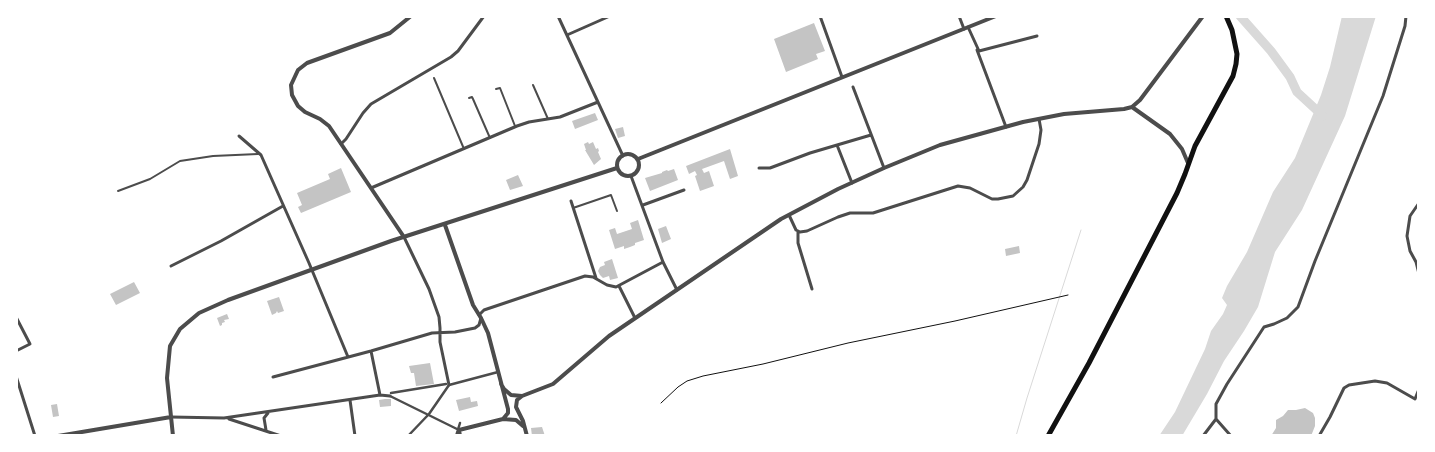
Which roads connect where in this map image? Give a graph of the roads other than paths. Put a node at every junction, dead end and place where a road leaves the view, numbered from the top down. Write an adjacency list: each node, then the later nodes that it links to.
1 (411, 16): 30 (street)
2 (484, 16): 30 (street)
3 (558, 16): 12 (street)
4 (610, 16): 12 (street)
5 (820, 16): 16 (street)
6 (959, 16): 11 (street)
7 (996, 16): 11 (street)
8 (1203, 16): 22 (street)
9 (1226, 16): 36 (main road)
10 (1406, 16): 85 (street)
11 (966, 28): 14 (street); 16 (street)
12 (567, 35): 21 (street)
13 (1037, 36): 14 (street)
14 (977, 49): 26 (street)
15 (434, 78): 32 (lane)
16 (842, 78): 35 (street)
17 (533, 85): 23 (lane)
18 (853, 87): 27 (street)
19 (496, 89): 25 (lane)
20 (469, 98): 29 (lane)
21 (598, 102): 23 (street); 34 (street)
22 (1132, 107): 24 (street); 36 (street)
23 (548, 119): 25 (street)
24 (1040, 119): 26 (street); 53 (street)
25 (515, 127): 29 (street)
26 (1006, 127): 39 (street)
27 (871, 135): 31 (street); 39 (street)
28 (239, 136): 33 (street)
29 (490, 138): 32 (street)
30 (341, 144): 42 (street)
31 (837, 145): 38 (street); 41 (street)
32 (464, 149): 42 (street)
33 (260, 154): 44 (lane); 48 (street)
34 (623, 156): 35 (street); 37 (street)
35 (638, 159): 40 (street)
36 (1188, 164): 99 (main road)
37 (618, 168): 40 (street); 52 (street)
38 (759, 168)
39 (884, 168): 41 (street)
40 (631, 176): 47 (street)
41 (852, 183): 51 (street)
42 (371, 188): 54 (street)
43 (684, 190): 47 (street)
44 (118, 191)
45 (571, 201): 49 (street)
46 (1419, 203): 58 (street)
47 (642, 205): 55 (street)
48 (284, 206): 56 (street); 57 (street)
49 (573, 208): 50 (lane); 59 (street)
50 (617, 211)
51 (789, 215): 53 (street); 62 (street)
52 (445, 224): 54 (street); 64 (street)
53 (798, 232): 61 (street)
54 (404, 237): 57 (street); 66 (street)
55 (663, 262): 60 (street); 62 (street)
56 (171, 266)
57 (312, 269): 69 (street); 82 (street)
58 (1419, 274)
59 (597, 279): 60 (street); 64 (street)
60 (619, 286): 65 (street)
61 (812, 289)
62 (677, 291): 65 (street)
63 (16, 317): 67 (street)
64 (480, 317): 66 (street); 70 (street)
65 (636, 318): 78 (street)
66 (440, 333): 68 (street); 73 (street)
67 (16, 351)
68 (371, 351): 69 (street); 77 (street)
69 (348, 357): 72 (street)
70 (498, 372): 73 (street); 74 (street)
71 (16, 376): 90 (street)
72 (273, 377)
73 (448, 384): 76 (street); 81 (street)
74 (501, 384): 78 (street); 84 (street)
75 (1419, 390): 102 (street)
76 (391, 394): 77 (street); 81 (street)
77 (380, 396): 79 (street)
78 (522, 396): 87 (street)
79 (350, 400): 80 (street); 94 (street)
80 (268, 413): 83 (street); 88 (street)
81 (429, 414): 89 (street); 95 (street)
82 (171, 418): 83 (street); 91 (street); 92 (street)
83 (224, 418): 88 (street)
84 (503, 419): 87 (street); 89 (street)
85 (1216, 419): 100 (street); 101 (street)
86 (460, 423): 89 (street)
87 (524, 426): 98 (street)
88 (266, 430): 93 (street)
89 (458, 430): 96 (street); 97 (street)
90 (35, 436)
91 (58, 436)
92 (173, 436)
93 (281, 436)
94 (354, 436)
95 (408, 436)
96 (456, 436)
97 (460, 436)
98 (527, 436)
99 (1048, 436)
100 (1203, 436)
101 (1231, 436)
102 (1319, 436)

